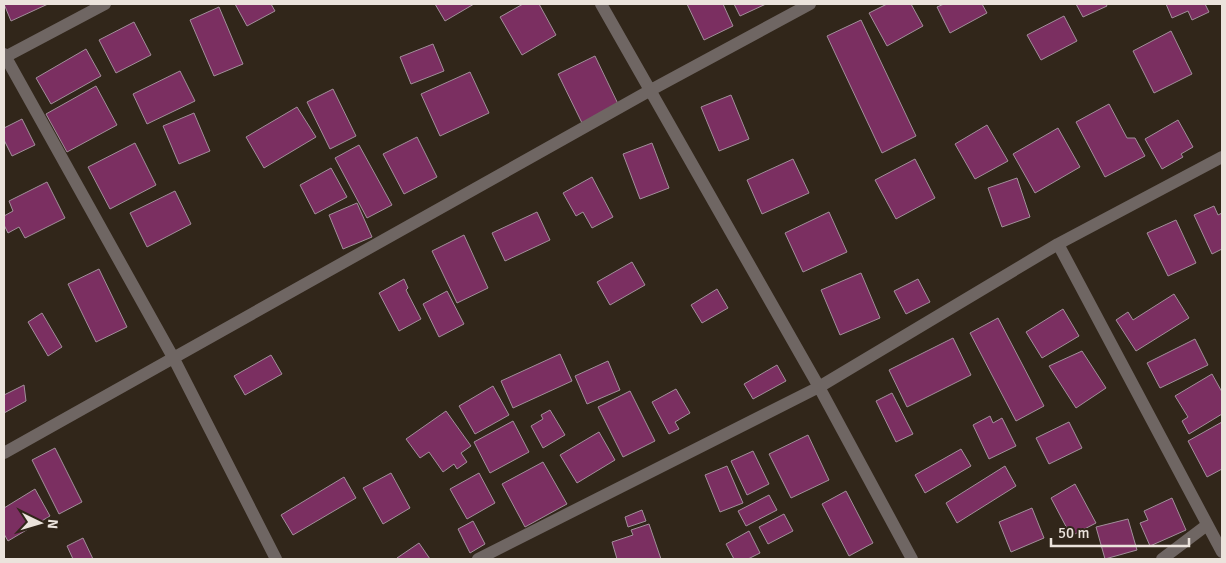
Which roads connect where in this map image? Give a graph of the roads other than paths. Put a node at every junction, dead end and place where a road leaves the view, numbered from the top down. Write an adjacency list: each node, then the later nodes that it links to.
1 (105, 4): 4 (street)
2 (601, 4): 5 (street)
3 (810, 4): 5 (street)
4 (4, 55): 8 (street)
5 (649, 92): 8 (street); 9 (street)
6 (1222, 157): 7 (street)
7 (1058, 244): 9 (street); 11 (street)
8 (174, 359): 10 (street); 13 (street)
9 (819, 387): 14 (street); 15 (street)
10 (4, 453)
11 (1207, 525): 12 (street); 16 (street)
12 (1222, 552)
13 (276, 559)
14 (478, 559)
15 (912, 559)
16 (1162, 559)

